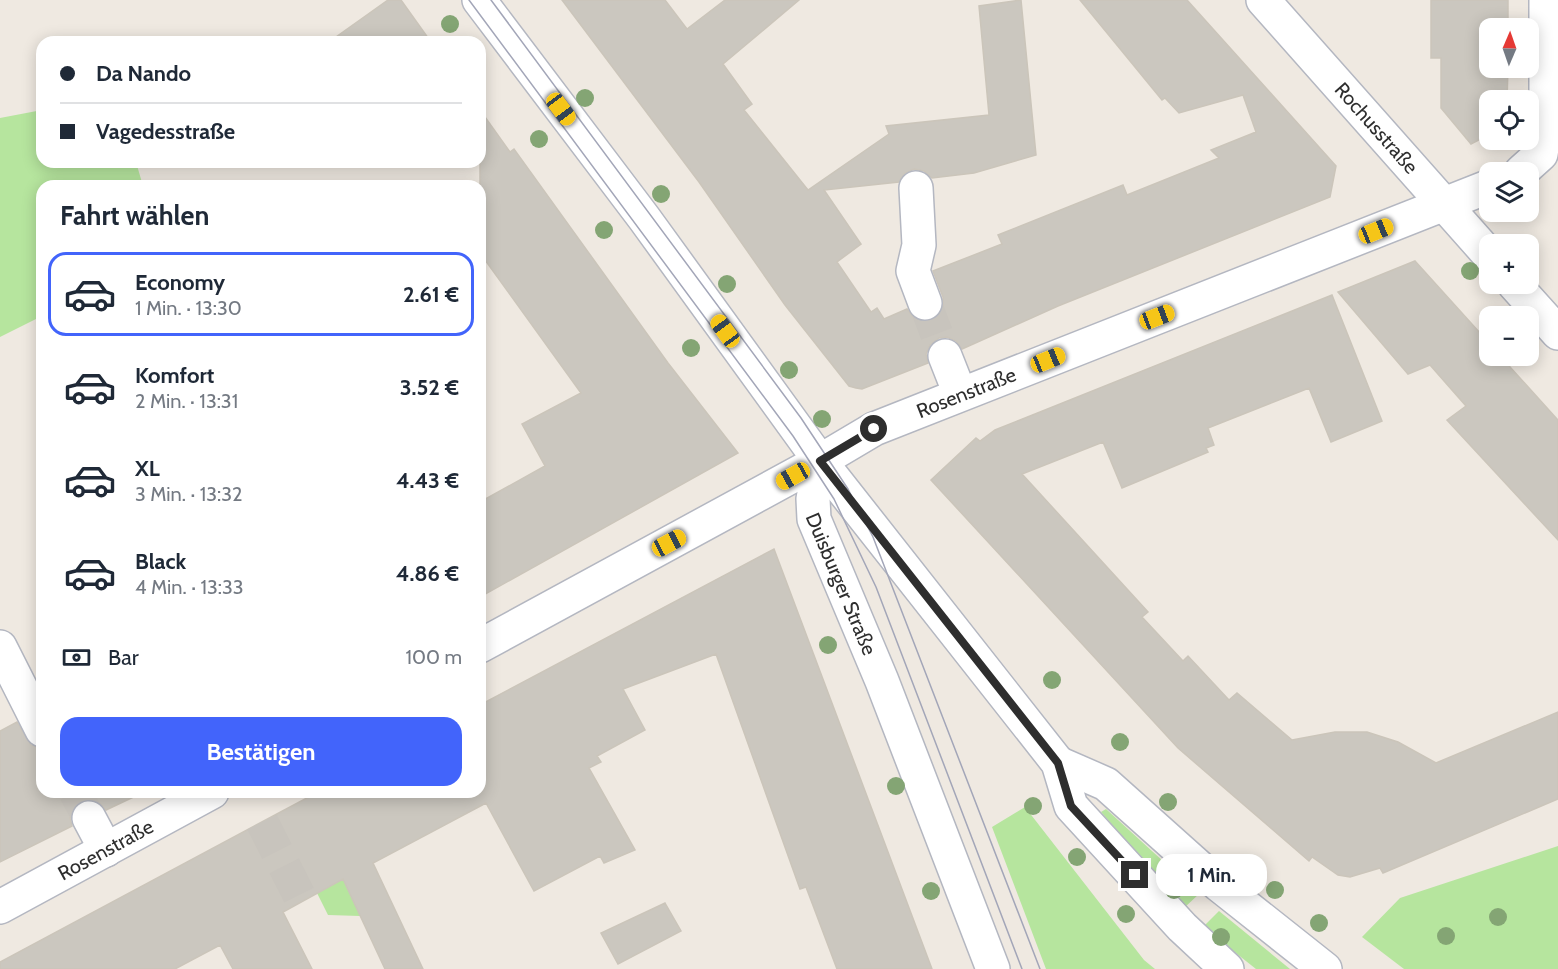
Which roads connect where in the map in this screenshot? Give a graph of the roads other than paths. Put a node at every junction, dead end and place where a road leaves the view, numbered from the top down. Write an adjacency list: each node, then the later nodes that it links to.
1 (479, 0): 14 (street)
2 (1263, 0): 7 (street, Rochusstraße)
3 (1546, 0): 4 (street)
4 (1532, 162)
5 (916, 188): 10 (street)
6 (1479, 190): 7 (street, Rosenstraße)
7 (1443, 204): 8 (street, Rochusstraße); 13 (street, Rosenstraße)
8 (1479, 244)
9 (1523, 294): 11 (street)
10 (925, 303)
11 (1558, 333)
12 (945, 356): 13 (street)
13 (960, 394): 14 (street, Rosenstraße)
14 (820, 461): 15 (street, Rosenstraße); 18 (street); 23 (street, Duisburger Straße)
15 (486, 643)
16 (0, 648): 17 (street)
17 (36, 718)
18 (1058, 763): 24 (street); 25 (street)
19 (201, 798): 21 (street, Rosenstraße)
20 (89, 818): 21 (street)
21 (106, 850): 22 (street, Rosenstraße)
22 (0, 907)
23 (993, 969)
24 (1227, 969)
25 (1325, 969)

